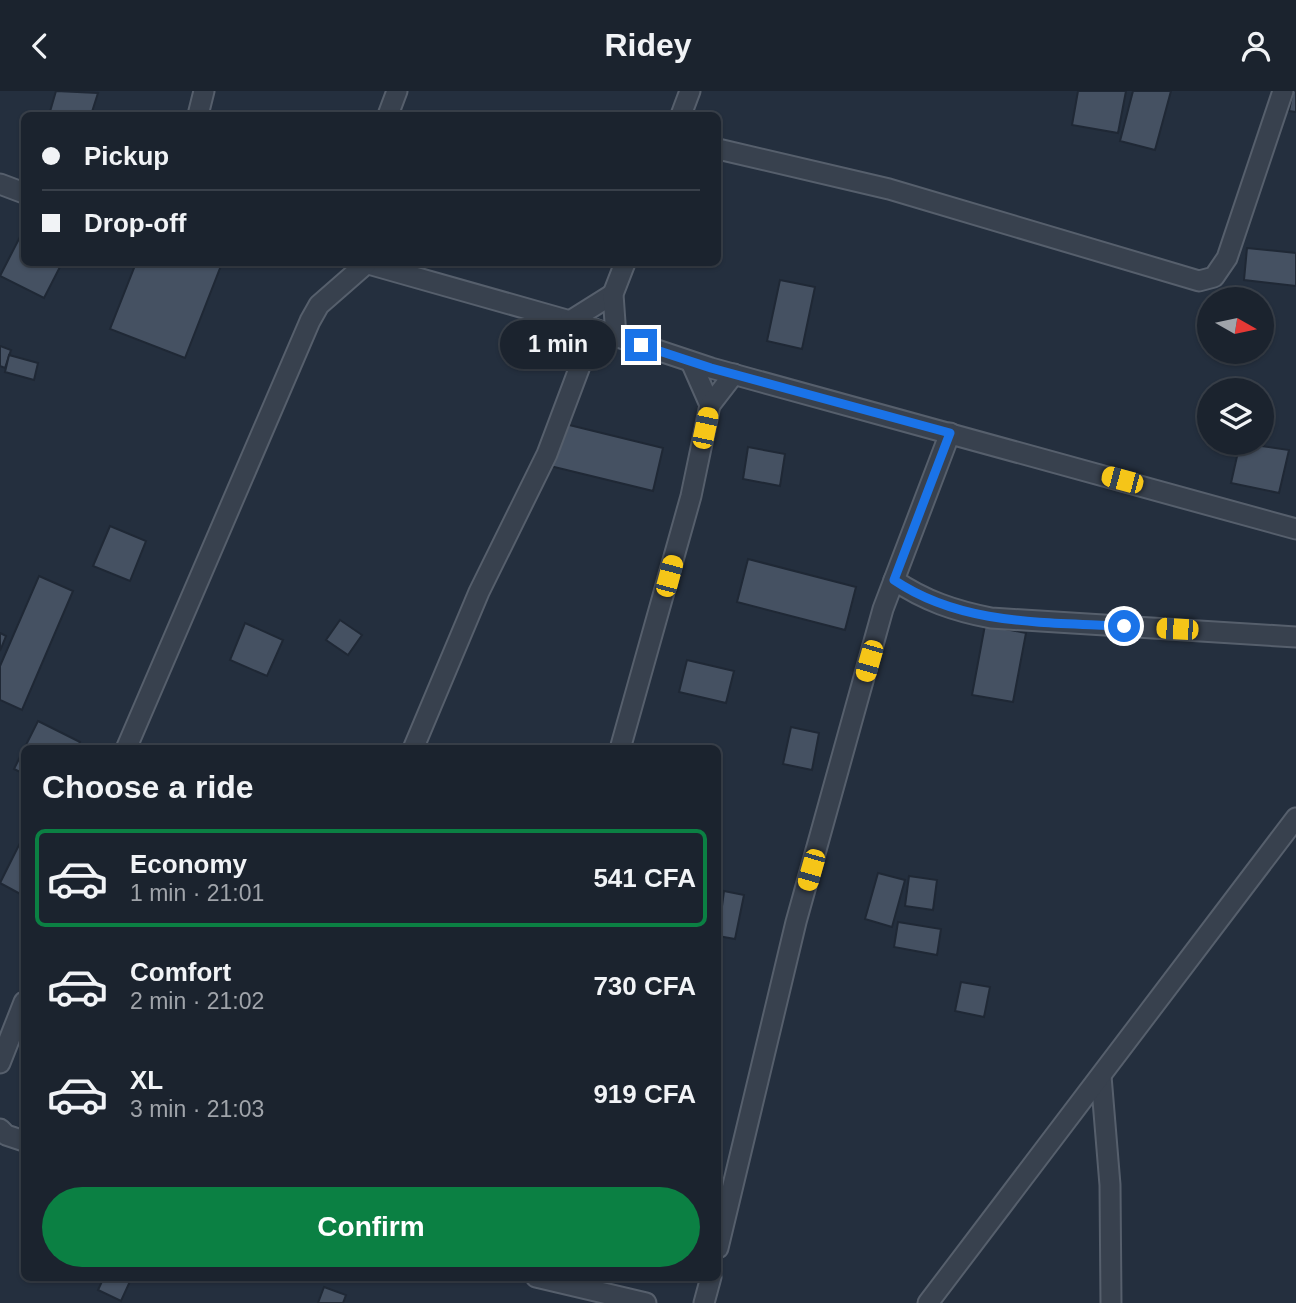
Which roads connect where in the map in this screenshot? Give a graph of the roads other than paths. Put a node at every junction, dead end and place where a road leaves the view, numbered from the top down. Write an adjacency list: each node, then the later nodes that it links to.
1 (204, 91): 5 (street)
2 (397, 91): 6 (street)
3 (690, 91): 7 (street)
4 (1283, 91): 8 (street)
5 (199, 112)
6 (389, 112)
7 (682, 112)
8 (721, 150)
9 (0, 184): 10 (street)
10 (21, 192)
11 (363, 266): 25 (street)
12 (377, 266): 15 (street)
13 (624, 266): 14 (street)
14 (613, 294): 15 (street); 17 (street)
15 (570, 321): 16 (street)
16 (594, 329): 17 (street); 26 (street)
17 (616, 337): 18 (street)
18 (691, 362): 19 (street); 20 (street)
19 (734, 374): 20 (street); 21 (street)
20 (710, 405): 27 (street)
21 (950, 433): 22 (street); 23 (street)
22 (1296, 529)
23 (894, 580): 24 (street); 34 (street)
24 (1296, 637)
25 (128, 745)
26 (415, 745)
27 (621, 745)
28 (1296, 818): 31 (street)
29 (21, 1010): 30 (street)
30 (0, 1063)
31 (1101, 1076): 39 (street); 40 (street)
32 (0, 1129): 33 (street)
33 (21, 1140)
34 (721, 1235)
35 (553, 1281): 37 (street)
36 (709, 1281): 38 (street)
37 (646, 1303)
38 (704, 1303)
39 (928, 1303)
40 (1111, 1303)

